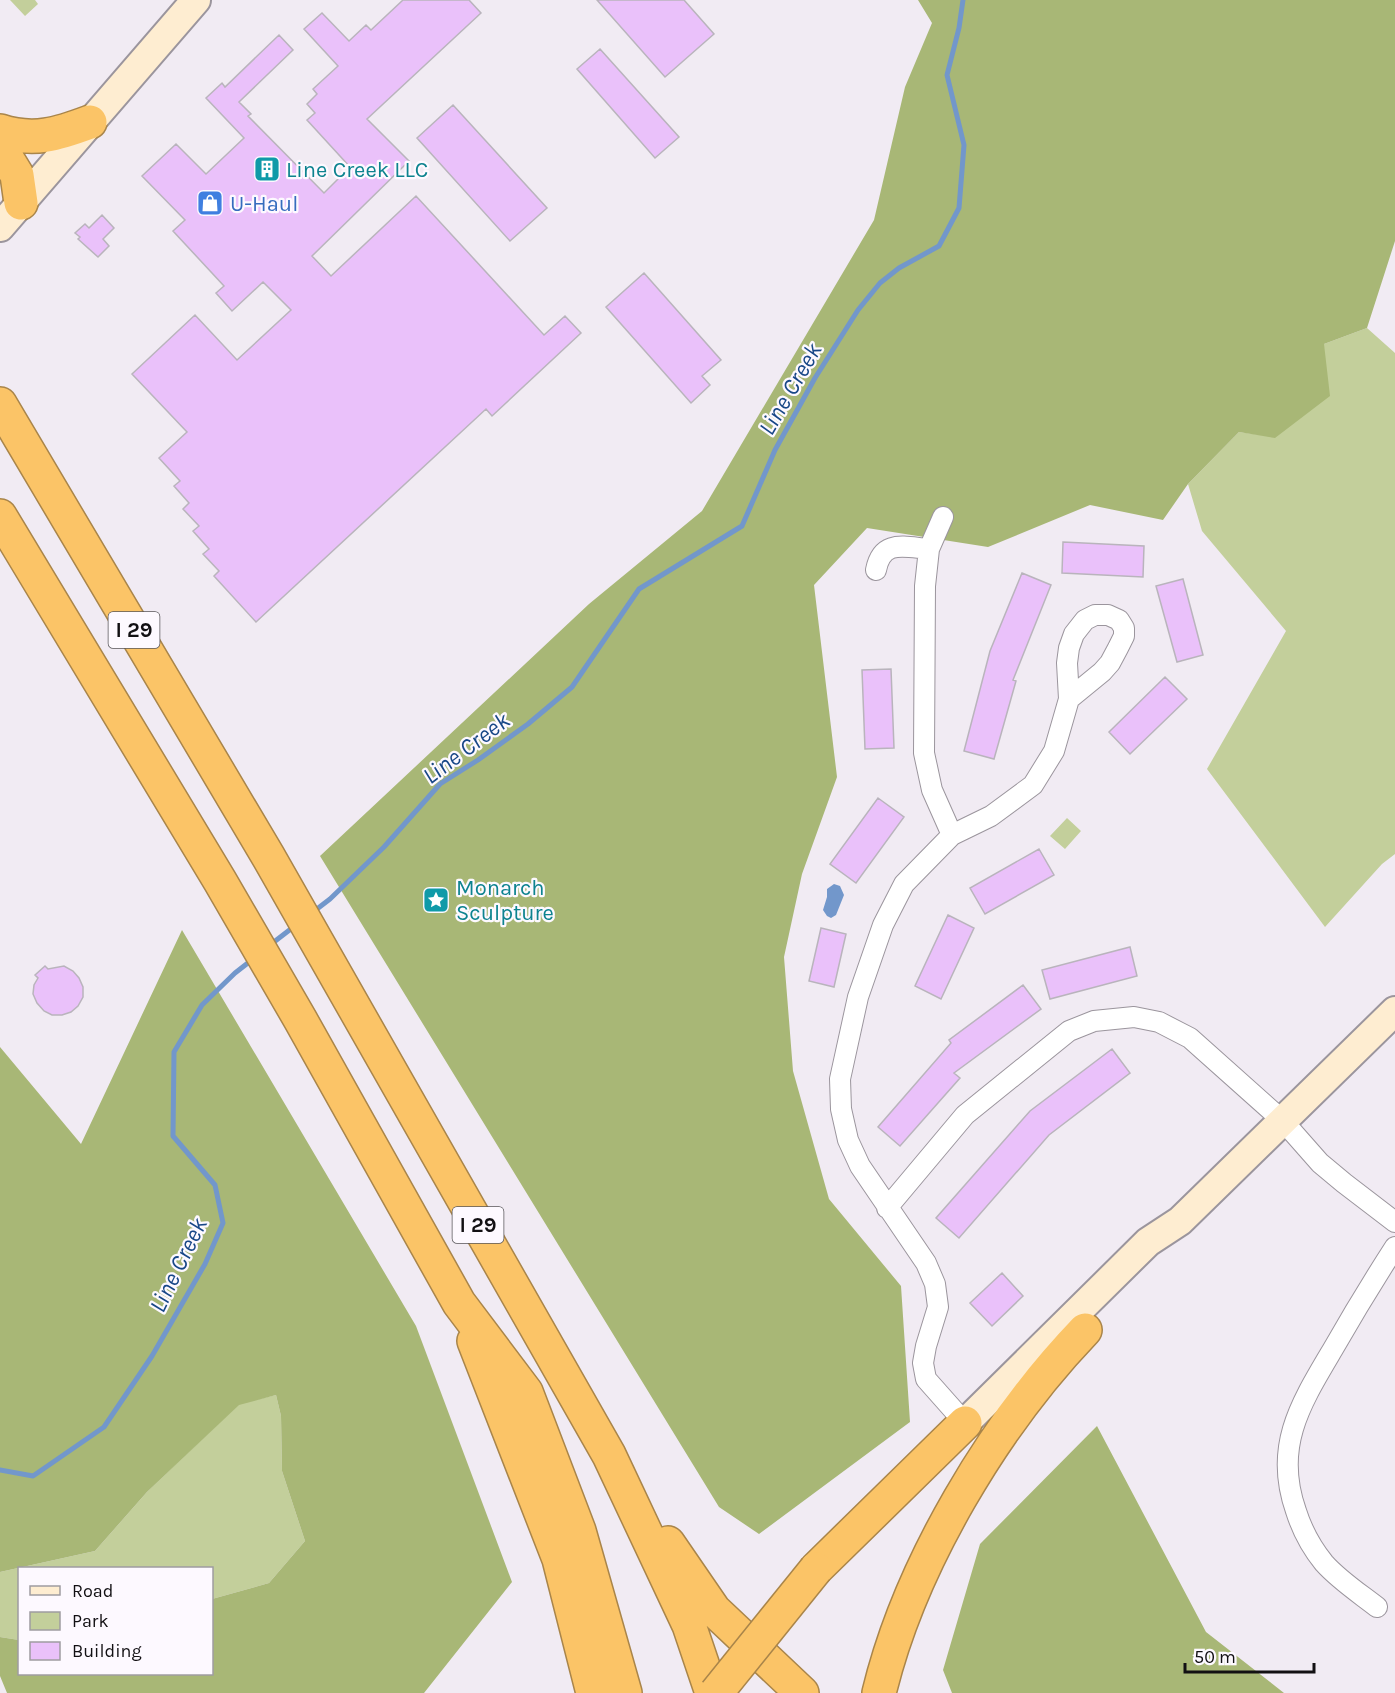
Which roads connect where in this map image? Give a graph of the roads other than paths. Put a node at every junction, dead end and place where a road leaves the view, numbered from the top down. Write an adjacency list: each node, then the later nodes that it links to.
1 (196, 0): 2 (main road)
2 (90, 122): 3 (highway); 5 (main road)
3 (0, 131)
4 (0, 147): 5 (highway)
5 (10, 215)
6 (0, 404): 22 (highway, I 29)
7 (0, 516): 19 (highway, I 29)
8 (943, 517): 9 (street)
9 (929, 549): 10 (street); 12 (street)
10 (876, 570)
11 (1069, 699): 12 (street)
12 (952, 835): 15 (street)
13 (1395, 1011): 14 (main road)
14 (1282, 1121): 15 (street); 16 (main road); 17 (street)
15 (887, 1208): 21 (street)
16 (1180, 1221): 20 (main road); 21 (main road)
17 (1395, 1222)
18 (1395, 1247): 23 (street)
19 (459, 1303): 24 (highway, I 29); 25 (highway)
20 (1085, 1330): 28 (highway)
21 (965, 1423): 26 (highway, bridge)
22 (609, 1455): 26 (highway, I 29); 27 (highway)
23 (1377, 1607)
24 (593, 1693)
25 (625, 1693)
26 (714, 1693)
27 (802, 1693)
28 (879, 1693)

